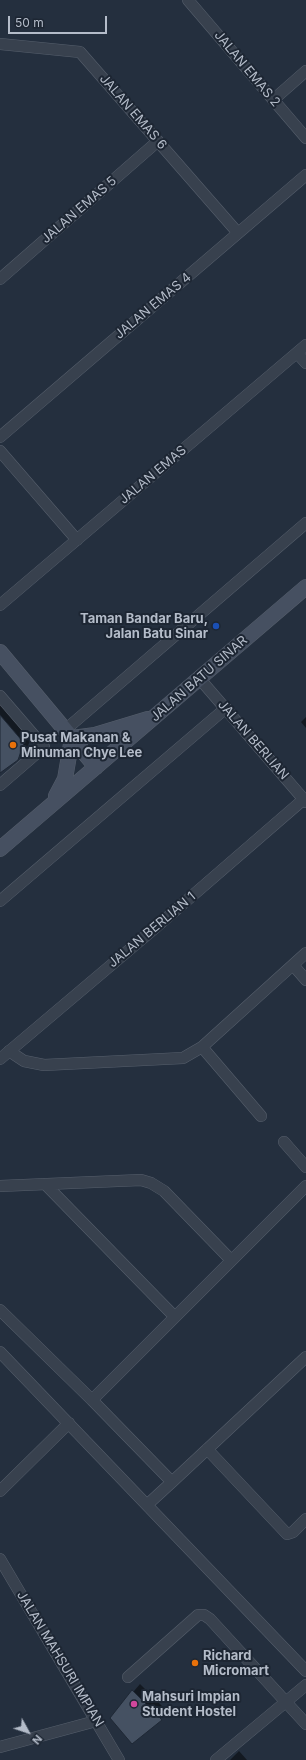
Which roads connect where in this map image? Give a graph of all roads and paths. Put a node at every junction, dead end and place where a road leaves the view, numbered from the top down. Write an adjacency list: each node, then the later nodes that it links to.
1 (188, 0): 4 (street, JALAN EMAS 2)
2 (0, 44): 6 (street, JALAN EMAS 6)
3 (306, 71): 4 (street)
4 (273, 100): 5 (street, JALAN EMAS 2)
5 (306, 138)
6 (158, 141): 8 (street, JALAN EMAS 6); 9 (street, JALAN EMAS 5)
7 (306, 175): 8 (street, JALAN EMAS 4)
8 (238, 234): 13 (street, JALAN EMAS 4)
9 (0, 279)
10 (306, 345): 11 (street, JALAN EMAS)
11 (297, 353): 12 (street); 16 (street, JALAN EMAS)
12 (306, 363)
13 (0, 437)
14 (0, 451): 16 (street)
15 (306, 522): 24 (street)
16 (77, 540): 18 (street, JALAN EMAS)
17 (306, 587): 20 (street, JALAN BATU SINAR)
18 (0, 605)
19 (0, 652): 24 (street)
20 (200, 678): 22 (street, JALAN BERLIAN); 23 (street, JALAN BATU SINAR)
21 (0, 696): 26 (street)
22 (226, 708): 27 (street, JALAN BERLIAN); 30 (street)
23 (155, 717): 24 (street); 25 (street, JALAN BATU SINAR)
24 (68, 734): 25 (street); 28 (street)
25 (96, 767): 28 (street, JALAN BATU SINAR)
26 (0, 785)
27 (305, 801): 35 (street, JALAN BERLIAN 1)
28 (51, 805): 29 (street, JALAN BATU SINAR)
29 (0, 849)
30 (0, 901)
31 (306, 953): 32 (street)
32 (293, 965): 33 (street); 34 (street)
33 (306, 980)
34 (202, 1047): 35 (street); 37 (street)
35 (9, 1051): 36 (street, JALAN BERLIAN 1)
36 (0, 1059)
37 (261, 1116)
38 (284, 1142): 39 (street)
39 (306, 1167)
40 (46, 1185): 41 (street); 43 (street); 45 (street)
41 (0, 1186)
42 (306, 1186): 43 (street)
43 (231, 1260): 45 (street)
44 (0, 1310): 48 (street)
45 (174, 1316): 48 (street)
46 (0, 1352): 49 (street)
47 (306, 1357): 50 (street)
48 (92, 1400): 51 (street)
49 (69, 1423): 52 (street); 53 (street)
50 (207, 1449): 51 (street); 54 (street)
51 (172, 1482): 53 (street)
52 (0, 1492)
53 (148, 1504): 56 (street)
54 (306, 1520)
55 (0, 1559): 60 (street, JALAN MAHSURI IMPIAN)
56 (306, 1671)
57 (128, 1677): 59 (street)
58 (306, 1685): 59 (street)
59 (285, 1702): 61 (street); 64 (street)
60 (96, 1721): 62 (street); 63 (street, JALAN MAHSURI IMPIAN)
61 (306, 1724)
62 (0, 1747)
63 (119, 1760)
64 (216, 1760)

